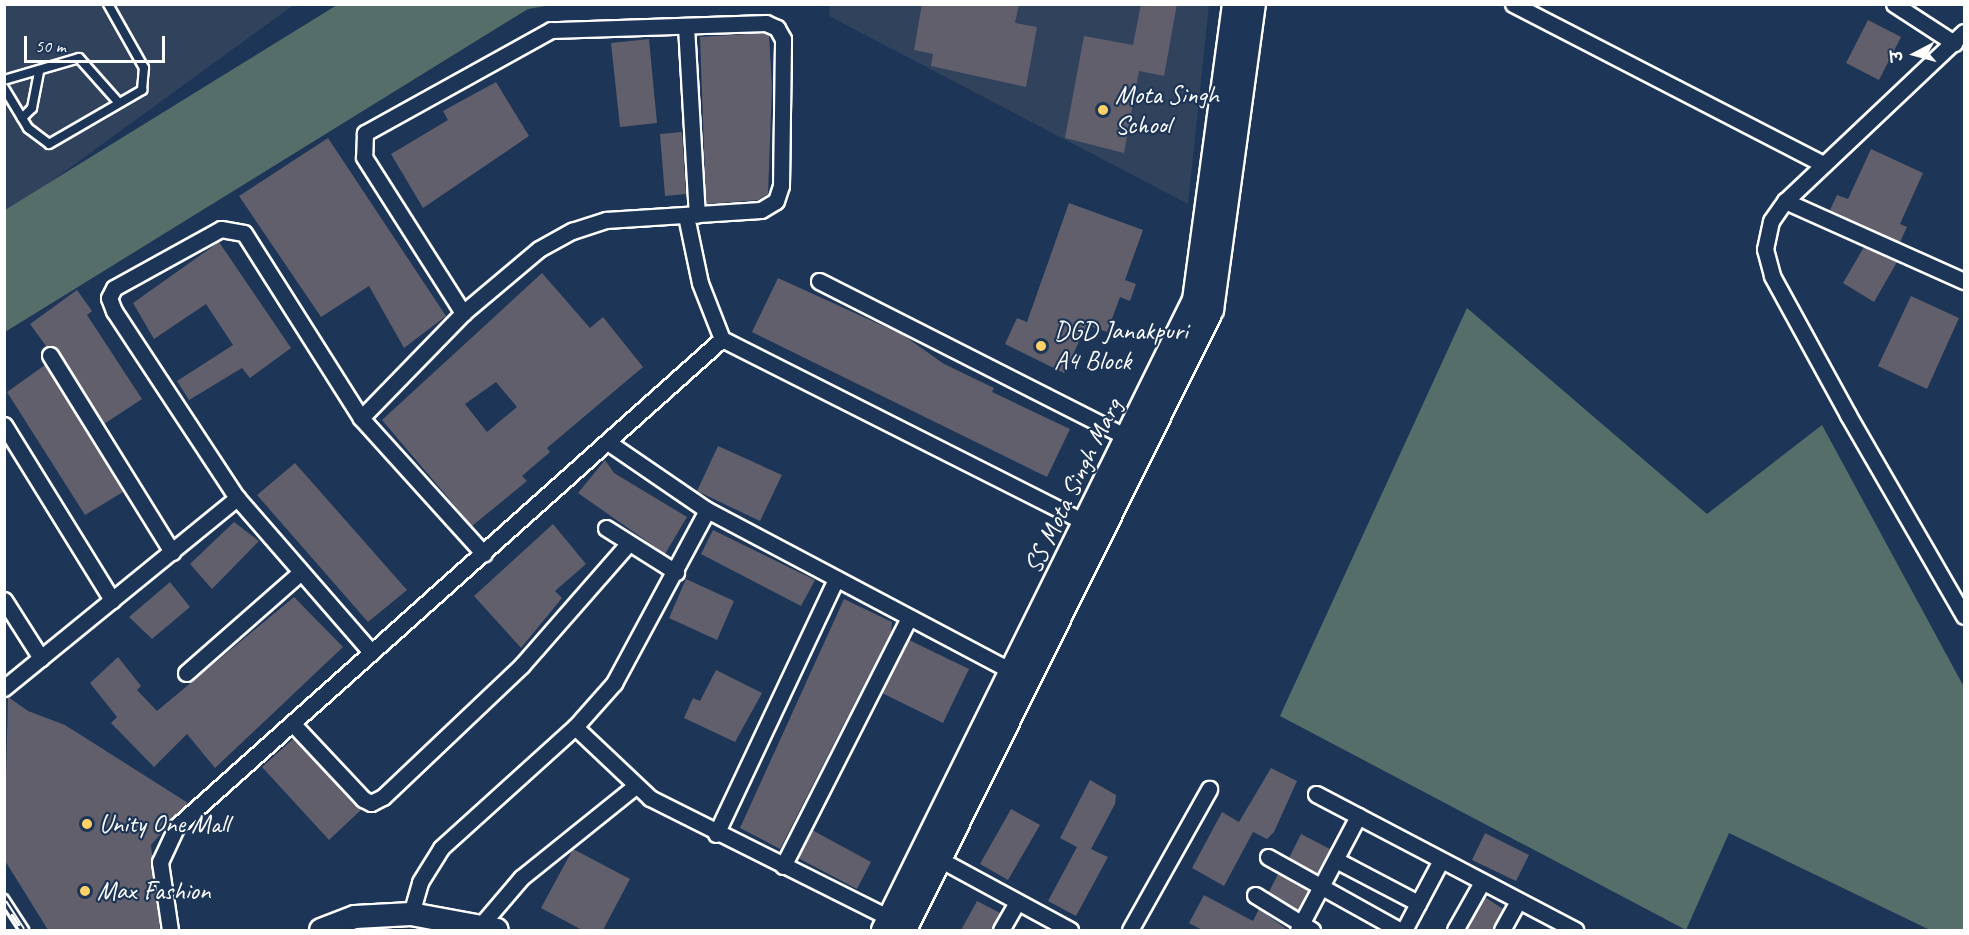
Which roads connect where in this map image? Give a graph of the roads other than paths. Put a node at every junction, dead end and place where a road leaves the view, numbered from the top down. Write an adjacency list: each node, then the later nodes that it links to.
1 (108, 4): 11 (lane)
2 (1234, 4): 23 (street, SS Mota Singh Marg)
3 (1254, 4): 42 (street, SS Mota Singh Marg)
4 (1513, 4): 13 (street)
5 (1894, 4): 7 (street)
6 (686, 26): 15 (street); 15 (street); 18 (street)
7 (1959, 38): 13 (street)
8 (39, 73): 9 (lane); 11 (lane); 12 (lane)
9 (4, 80)
10 (4, 88): 12 (lane)
11 (120, 103): 12 (lane)
12 (22, 118)
13 (1823, 164): 14 (street)
14 (1785, 201): 17 (street); 37 (street)
15 (691, 216): 18 (street); 19 (street)
16 (819, 281): 23 (street)
17 (1965, 281)
18 (463, 313): 21 (street)
19 (722, 339): 24 (street); 27 (street)
20 (50, 355): 30 (street)
21 (361, 418): 25 (street); 31 (street)
22 (4, 425): 36 (street)
23 (1128, 438): 27 (street, SS Mota Singh Marg)
24 (609, 443): 26 (street); 31 (street)
25 (237, 498): 30 (street); 33 (street)
26 (707, 510): 32 (street); 34 (street)
27 (1087, 523): 42 (street, SS Mota Singh Marg)
28 (606, 528): 29 (street)
29 (627, 545): 32 (street); 44 (street)
30 (172, 552): 36 (street)
31 (484, 554): 39 (street)
32 (675, 572): 45 (street)
33 (300, 573): 39 (street); 41 (street)
34 (836, 579): 38 (street); 50 (street)
35 (4, 600): 40 (street)
36 (112, 600): 40 (street)
37 (1965, 616)
38 (909, 618): 42 (street); 55 (street)
39 (371, 652): 44 (street)
40 (41, 658): 43 (street)
41 (186, 673)
42 (1022, 676): 52 (street, SS Mota Singh Marg); 64 (street, SS Mota Singh Marg)
43 (4, 688)
44 (292, 723): 68 (street)
45 (576, 727): 46 (street); 63 (street)
46 (634, 787): 50 (street); 65 (street)
47 (1209, 789): 72 (street)
48 (1316, 794): 49 (street)
49 (1358, 816): 53 (street); 54 (street)
50 (716, 834): 55 (street)
51 (1268, 857): 57 (street)
52 (941, 860): 61 (street); 64 (street, SS Mota Singh Marg)
53 (1336, 860): 57 (street); 62 (street)
54 (1440, 860): 56 (street); 62 (street)
55 (783, 866): 64 (street)
56 (1482, 882): 60 (street); 75 (street)
57 (1321, 886): 66 (street); 73 (street)
58 (1255, 896): 66 (street)
59 (4, 899): 67 (lane)
60 (1518, 901): 76 (street); 77 (street)
61 (1017, 902): 70 (street); 71 (street)
62 (1418, 903): 74 (street)
63 (411, 914): 65 (street); 69 (street)
64 (893, 926)
65 (489, 928)
66 (1304, 928)
67 (24, 930)
68 (170, 930)
69 (321, 930)
70 (1001, 930)
71 (1070, 930)
72 (1130, 930)
73 (1399, 930)
74 (1404, 930)
75 (1455, 930)
76 (1502, 930)
77 (1575, 930)

